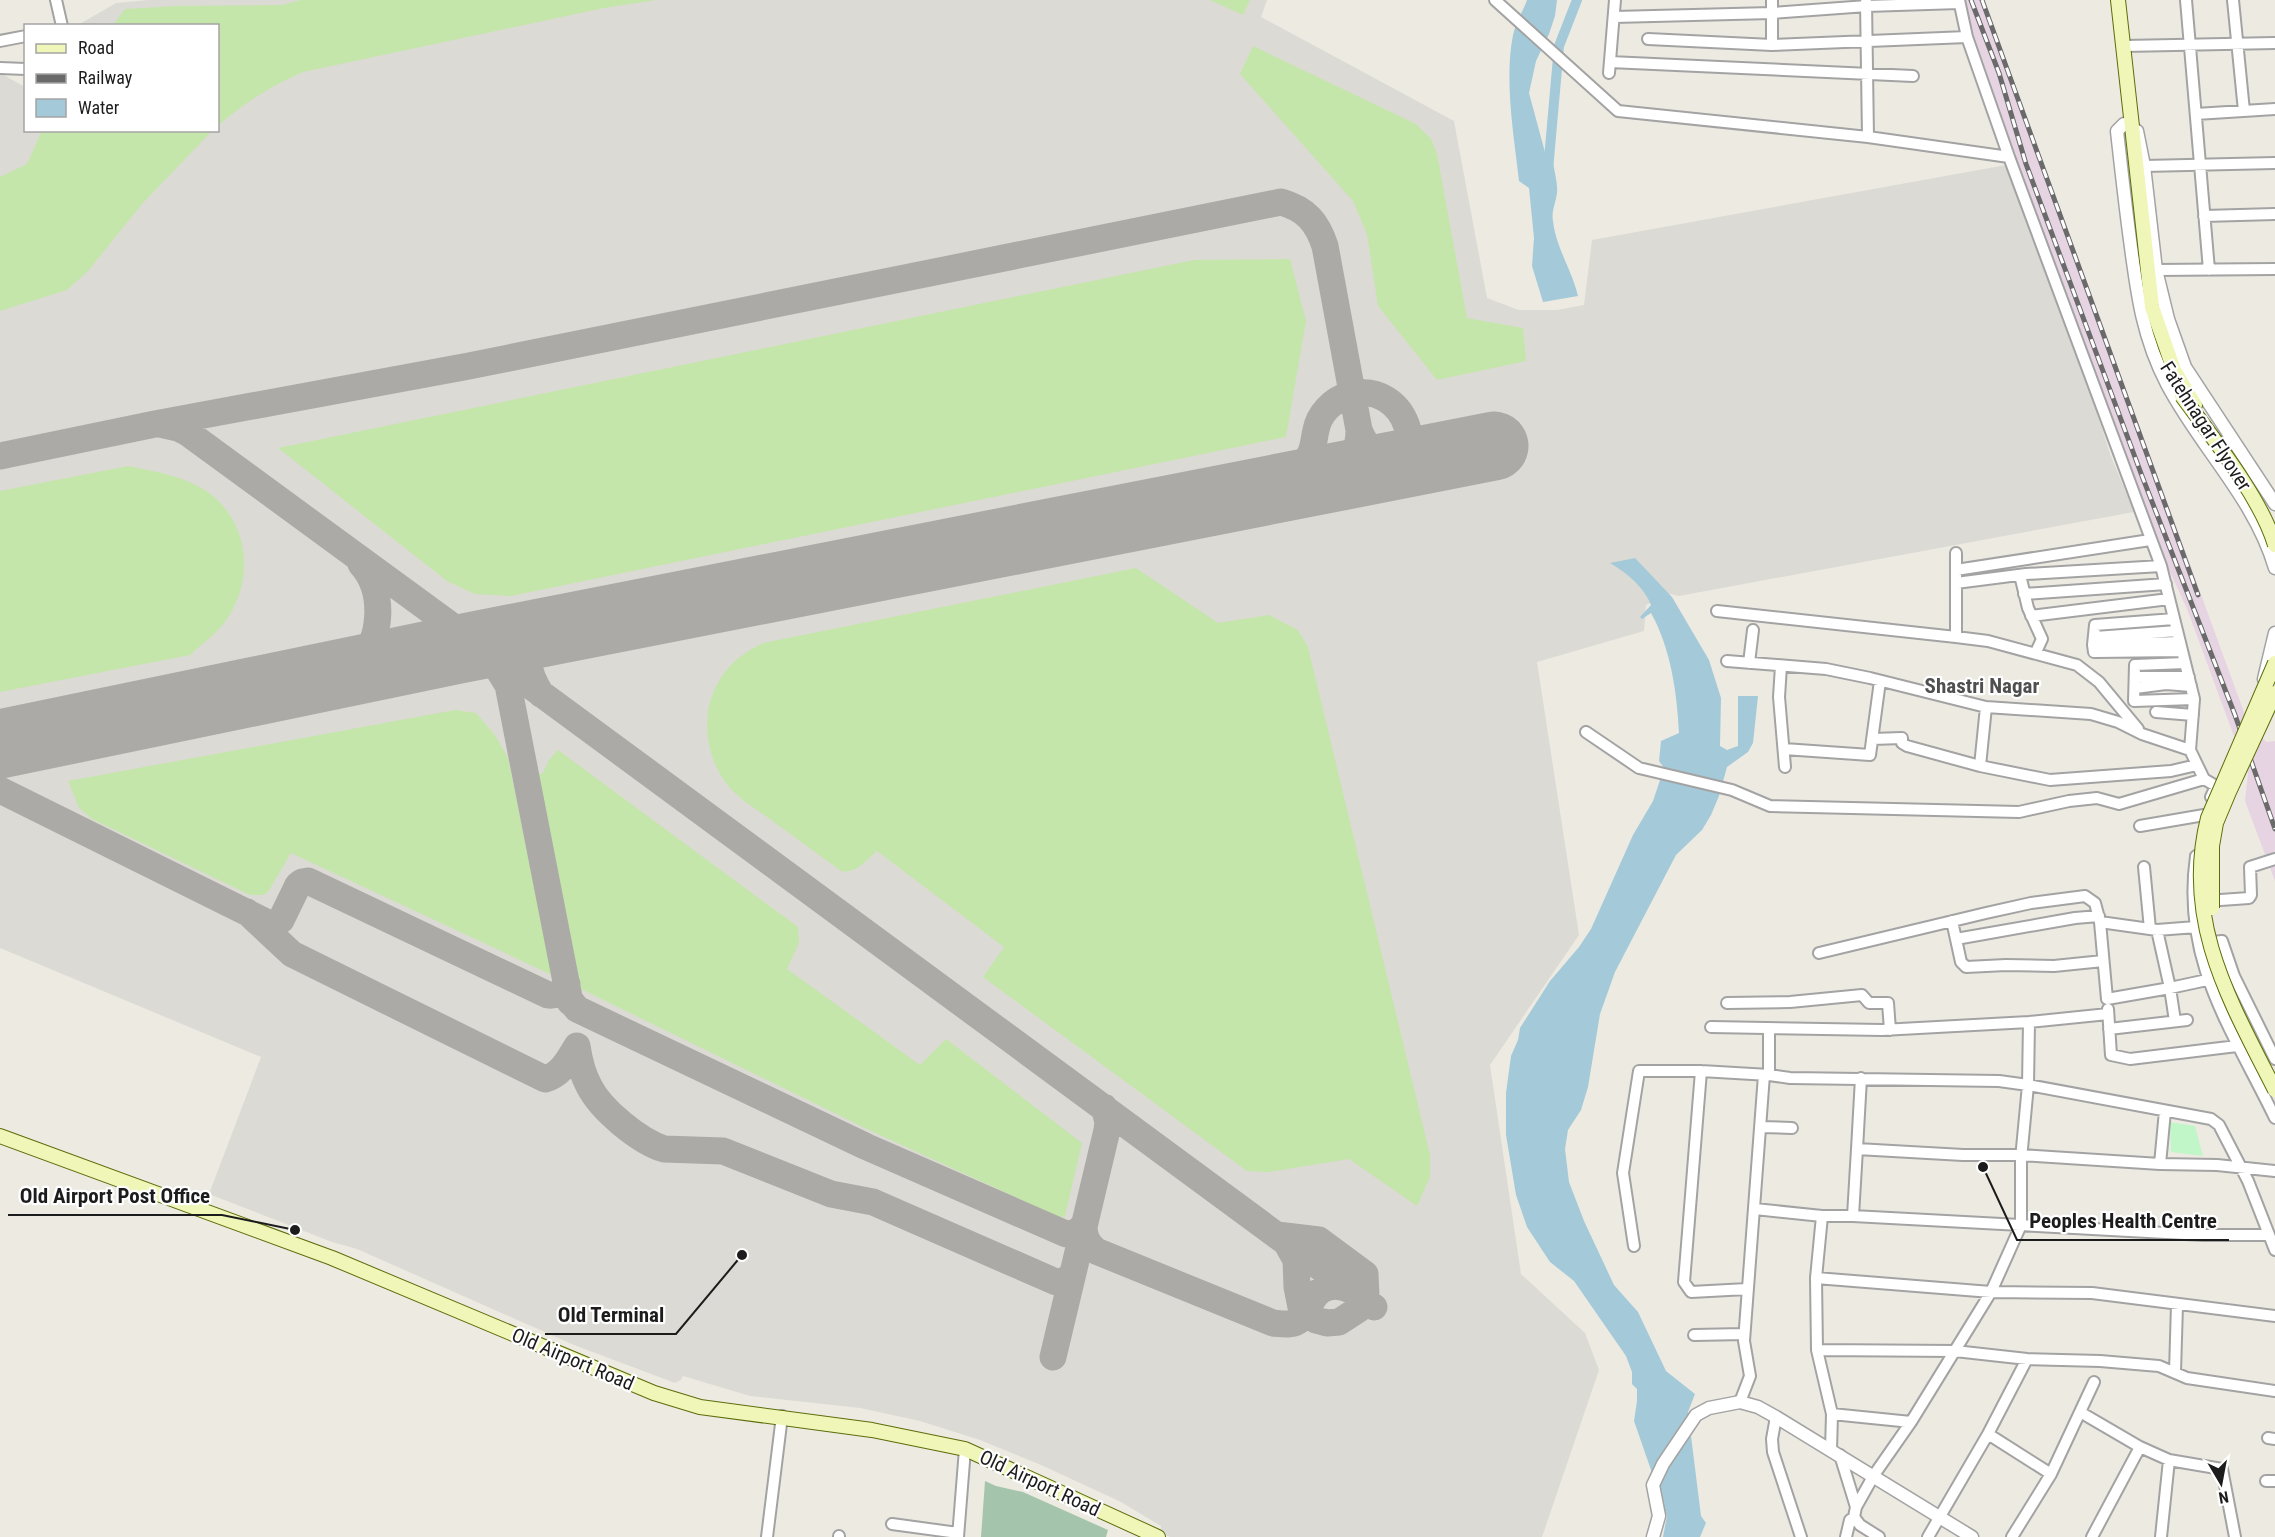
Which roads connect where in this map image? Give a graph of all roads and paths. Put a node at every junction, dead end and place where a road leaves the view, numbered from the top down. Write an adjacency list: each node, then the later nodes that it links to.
1 (56, 0): 13 (street)
2 (1495, 0): 32 (street)
3 (1615, 0): 12 (street)
4 (1772, 0): 11 (street)
5 (2108, 0): 31 (main road)
6 (2118, 0): 23 (main road)
7 (2186, 0): 22 (street)
8 (2233, 0): 20 (street)
9 (1959, 1): 10 (street); 15 (street)
10 (1866, 3): 11 (street); 18 (street)
11 (1773, 13): 12 (street); 21 (street)
12 (1614, 18): 26 (street)
13 (62, 24)
14 (24, 36): 17 (street)
15 (1967, 37): 18 (street); 34 (street)
16 (1648, 39): 21 (street)
17 (0, 41)
18 (1868, 42): 21 (street); 26 (street)
19 (2275, 43): 20 (street)
20 (2237, 44): 22 (street); 29 (street)
21 (1772, 45)
22 (2190, 45): 23 (street); 30 (street)
23 (2124, 46): 31 (main road)
24 (0, 68): 25 (street)
25 (24, 69)
26 (1868, 75): 27 (street); 32 (street)
27 (1913, 76)
28 (2275, 109): 29 (street)
29 (2244, 111): 30 (street)
30 (2196, 114): 36 (street)
31 (2127, 124): 33 (main road, Fatehnagar Flyover); 37 (street); 46 (street)
32 (1868, 136): 34 (street)
33 (2131, 154): 44 (main road, Fatehnagar Flyover, bridge); 46 (main road, Fatehnagar Flyover, bridge)
34 (2009, 157): 45 (street)
35 (2275, 163): 36 (street)
36 (2199, 164): 37 (street); 39 (street)
37 (2144, 166): 41 (street)
38 (2275, 214): 39 (street)
39 (2204, 216): 42 (street)
40 (2275, 269): 42 (street)
41 (2156, 270): 42 (street); 43 (street)
42 (2209, 270)
43 (2275, 504)
44 (2275, 527)
45 (2150, 540): 48 (street); 50 (street)
46 (2273, 544): 49 (street)
47 (1956, 553): 50 (street)
48 (2161, 566): 51 (street); 53 (street)
49 (2275, 568)
50 (1956, 570): 52 (street)
51 (2020, 575): 52 (street); 54 (street)
52 (1956, 583): 61 (street)
53 (2166, 584): 54 (street); 55 (street)
54 (2024, 594): 57 (street)
55 (2169, 599): 57 (street); 58 (street)
56 (1717, 610): 61 (street)
57 (2031, 616): 64 (street)
58 (2174, 619): 62 (street); 63 (street)
59 (1753, 630): 67 (street)
60 (2275, 633): 66 (street)
61 (1956, 637): 64 (street)
62 (2094, 641): 63 (street); 63 (street)
63 (2180, 641): 68 (street)
64 (2036, 652): 80 (street)
65 (1727, 661): 67 (street)
66 (2273, 661): 78 (street); 120 (main road, bridge)
67 (1749, 663): 69 (street)
68 (2185, 663): 71 (street); 72 (street)
69 (1781, 666): 70 (street); 82 (street)
70 (1880, 681): 75 (street); 81 (street)
71 (2190, 681): 72 (street); 74 (street)
72 (2135, 683): 74 (street)
73 (2275, 693): 116 (main road, bridge)
74 (2193, 699): 77 (street)
75 (1986, 707): 80 (street); 85 (street)
76 (2156, 712): 77 (street)
77 (2193, 715): 83 (street)
78 (2275, 715)
79 (1586, 732): 87 (street)
80 (2142, 734): 83 (street)
81 (1872, 739): 82 (street); 85 (street)
82 (1784, 749): 86 (street)
83 (2190, 750): 84 (street)
84 (2197, 765): 85 (street); 87 (street)
85 (1980, 766)
86 (1785, 767)
87 (2204, 779): 88 (street)
88 (2204, 815): 89 (street); 92 (street)
89 (2140, 826)
90 (2275, 859): 92 (street)
91 (2144, 867): 96 (street)
92 (2193, 902): 95 (street)
93 (2099, 919): 94 (street); 96 (street); 97 (street); 100 (street)
94 (1952, 921): 97 (street); 99 (street)
95 (2196, 927): 96 (street); 98 (street)
96 (2153, 929): 102 (street)
97 (1956, 939): 100 (street)
98 (2199, 944): 101 (street); 114 (street)
99 (1819, 953)
100 (2103, 961): 103 (street)
101 (2208, 980): 102 (street); 113 (street)
102 (2170, 988): 103 (street); 107 (street)
103 (2107, 999): 105 (street)
104 (1727, 1003): 112 (street)
105 (2108, 1014): 108 (street); 111 (street)
106 (2187, 1020): 107 (street)
107 (2175, 1021): 111 (street)
108 (2029, 1022): 112 (street); 119 (street)
109 (1711, 1027): 110 (street)
110 (1769, 1029): 112 (street); 117 (street)
111 (2109, 1029): 113 (street)
112 (1890, 1030)
113 (2237, 1046): 122 (street)
114 (2275, 1059)
115 (1701, 1071): 117 (street); 136 (street); 139 (street)
116 (2275, 1074)
117 (1766, 1075): 118 (street); 123 (street)
118 (1861, 1078): 119 (street); 126 (street)
119 (2028, 1085): 121 (street); 127 (street)
120 (2275, 1090)
121 (2165, 1111): 128 (street); 129 (street)
122 (2275, 1118)
123 (1761, 1127): 124 (street); 131 (street)
124 (1792, 1128)
125 (0, 1136): 154 (main road, Old Airport Road)
126 (1857, 1149): 127 (street); 133 (street)
127 (2021, 1155): 128 (street); 134 (street)
128 (2160, 1164): 129 (street)
129 (2241, 1168): 130 (street); 135 (street)
130 (2275, 1171)
131 (1755, 1209): 132 (street); 139 (street)
132 (1822, 1216): 133 (street); 138 (street)
133 (1853, 1216): 134 (street)
134 (2021, 1225): 135 (street); 140 (street)
135 (2268, 1235): 137 (street)
136 (1634, 1246)
137 (2275, 1250)
138 (1816, 1278): 140 (street); 145 (street)
139 (1747, 1289): 143 (street)
140 (1991, 1292): 141 (street); 146 (street)
141 (2177, 1305): 142 (street); 148 (street)
142 (2275, 1316)
143 (1744, 1334): 144 (street); 151 (street)
144 (1694, 1335)
145 (1817, 1350): 146 (street); 153 (street)
146 (1955, 1351): 147 (street); 156 (street)
147 (2027, 1359): 148 (street); 157 (street)
148 (2175, 1372): 150 (street)
149 (2094, 1382): 152 (street)
150 (2275, 1391)
151 (1740, 1402): 155 (street); 171 (street)
152 (2080, 1412): 158 (street); 162 (street)
153 (1832, 1414): 156 (street); 160 (street)
154 (782, 1416): 159 (main road, Old Airport Road); 169 (street)
155 (1776, 1416): 160 (street); 172 (street)
156 (1911, 1422): 163 (street)
157 (1988, 1434): 162 (street); 165 (street)
158 (2140, 1447): 161 (street); 178 (street)
159 (965, 1449): 167 (main road, Old Airport Road); 168 (street)
160 (1835, 1453): 163 (street); 164 (street)
161 (2169, 1460): 179 (street); 180 (street)
162 (2051, 1474): 177 (street)
163 (1874, 1475): 164 (street); 165 (street)
164 (1855, 1512): 173 (street); 174 (street)
165 (1940, 1516): 175 (street); 176 (street)
166 (892, 1524): 168 (street)
167 (1140, 1533): 170 (main road, Old Airport Road)
168 (958, 1535)
169 (767, 1537)
170 (1158, 1537)
171 (1653, 1537)
172 (1801, 1537)
173 (1846, 1537)
174 (1879, 1537)
175 (1928, 1537)
176 (1972, 1537)
177 (2012, 1537)
178 (2092, 1537)
179 (2161, 1537)
180 (2235, 1537)

